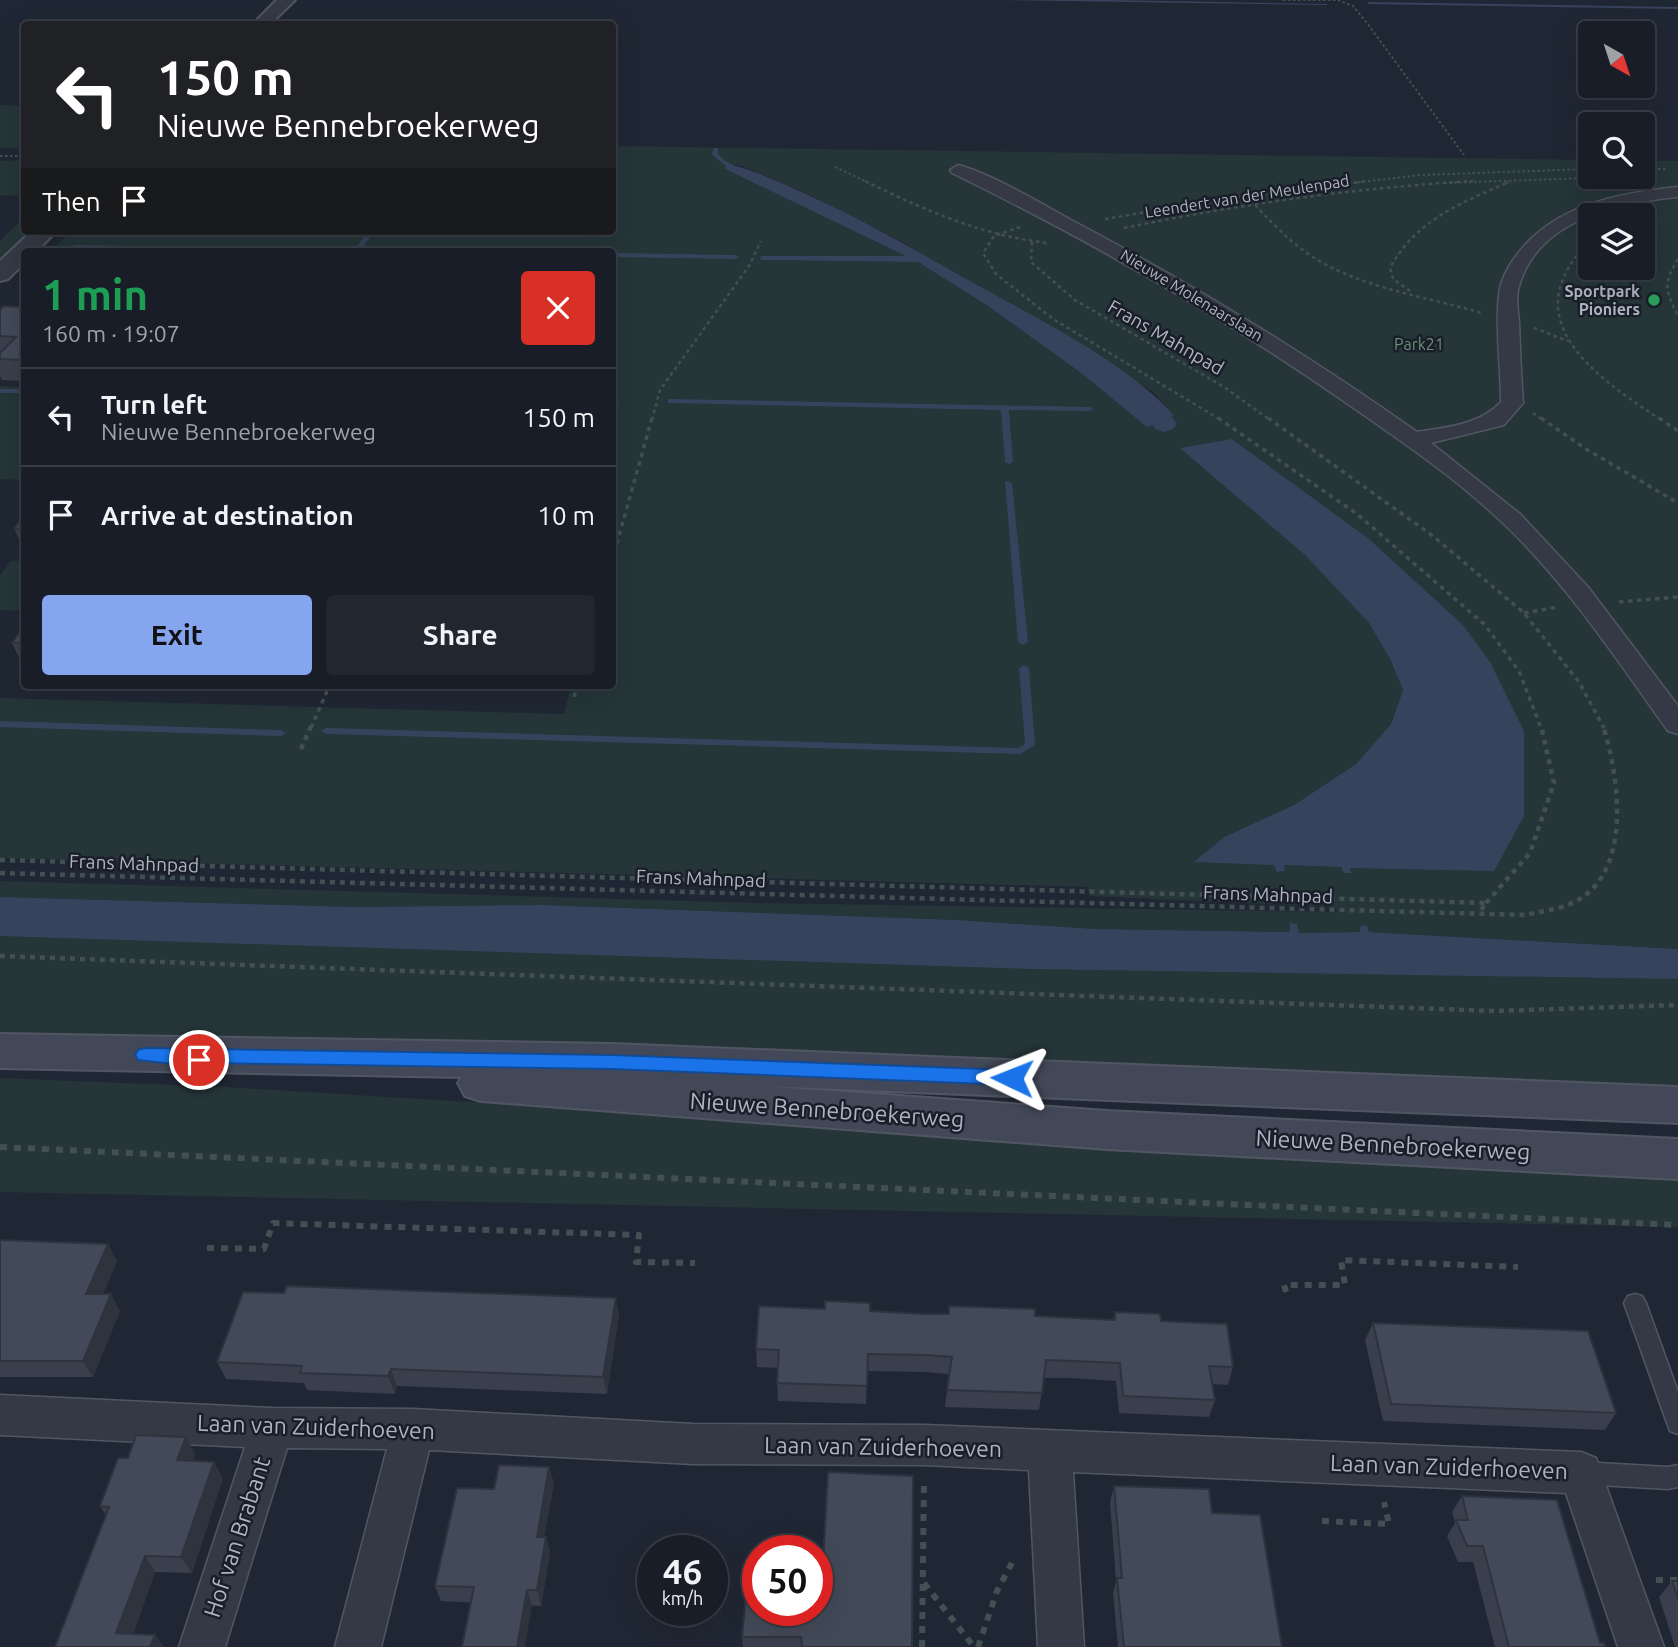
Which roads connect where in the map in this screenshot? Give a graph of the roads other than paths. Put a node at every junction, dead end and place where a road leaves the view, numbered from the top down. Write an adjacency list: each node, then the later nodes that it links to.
1 (287, 0): 2 (street)
2 (264, 21)
3 (958, 170): 9 (street, Nieuwe Molenaarslaan)
4 (1678, 192): 9 (street)
5 (41, 235): 6 (street)
6 (27, 248)
7 (21, 254): 8 (street)
8 (0, 274)
9 (1414, 439): 10 (street, Nieuwe Molenaarslaan)
10 (1678, 725)
11 (0, 1051): 12 (main road, Nieuwe Bennebroekerweg)
12 (144, 1055): 13 (main road, Nieuwe Bennebroekerweg); 14 (main road, Nieuwe Bennebroekerweg)
13 (1678, 1105)
14 (1678, 1159)
15 (1635, 1303): 16 (lane)
16 (1676, 1412)
17 (0, 1415): 18 (street, Laan van Zuiderhoeven)
18 (272, 1428): 19 (street, Laan van Zuiderhoeven); 23 (street, Hof van Brabant)
19 (412, 1429): 20 (street, Laan van Zuiderhoeven); 24 (street)
20 (1050, 1452): 21 (street, Laan van Zuiderhoeven); 25 (street)
21 (1581, 1473): 22 (lane); 26 (street, Laan van Zuiderhoeven)
22 (1678, 1476)
23 (202, 1647)
24 (358, 1647)
25 (1061, 1647)
26 (1641, 1647)

